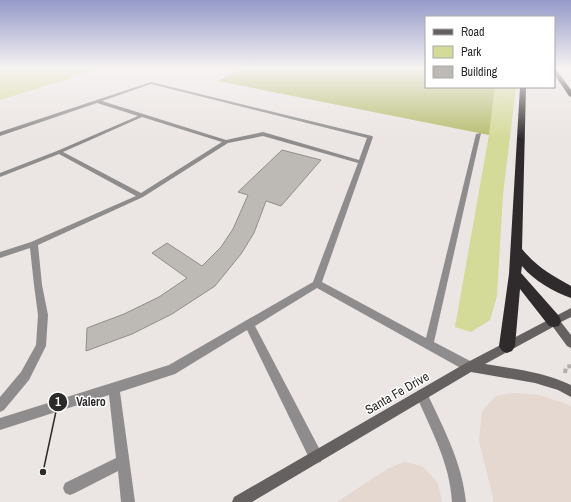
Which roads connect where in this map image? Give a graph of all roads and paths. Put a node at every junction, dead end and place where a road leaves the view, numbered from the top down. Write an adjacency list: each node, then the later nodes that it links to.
1 (124, 91): 4 (street)
2 (189, 91): 10 (street)
3 (523, 91): 14 (highway)
4 (97, 101): 5 (street); 6 (street)
5 (143, 115): 8 (street); 9 (street)
6 (0, 134)
7 (479, 134): 23 (street)
8 (226, 142): 10 (street); 12 (street)
9 (59, 152): 11 (street); 12 (street)
10 (361, 162): 17 (street)
11 (0, 175)
12 (141, 196): 13 (street)
13 (34, 244): 15 (street); 31 (street)
14 (516, 249): 16 (highway); 18 (highway)
15 (0, 255)
16 (515, 274): 20 (highway); 24 (highway)
17 (317, 284): 21 (street); 23 (street)
18 (571, 292)
19 (571, 312): 20 (main road, Santa Fe Drive)
20 (554, 321): 22 (main road); 24 (main road, Santa Fe Drive)
21 (250, 324): 28 (street); 33 (street)
22 (571, 343)
23 (429, 344): 26 (street)
24 (507, 346): 26 (main road, Santa Fe Drive)
25 (571, 366): 27 (path)
26 (470, 367): 29 (main road); 30 (main road, Santa Fe Drive)
27 (565, 373)
28 (114, 388): 32 (street); 34 (street)
29 (571, 391)
30 (422, 395): 33 (main road, Santa Fe Drive); 38 (street)
31 (0, 406)
32 (0, 424)
33 (316, 457): 37 (main road, Santa Fe Drive)
34 (123, 461): 35 (street); 36 (street)
35 (70, 488)
36 (128, 502)
37 (239, 502)
38 (459, 502)

